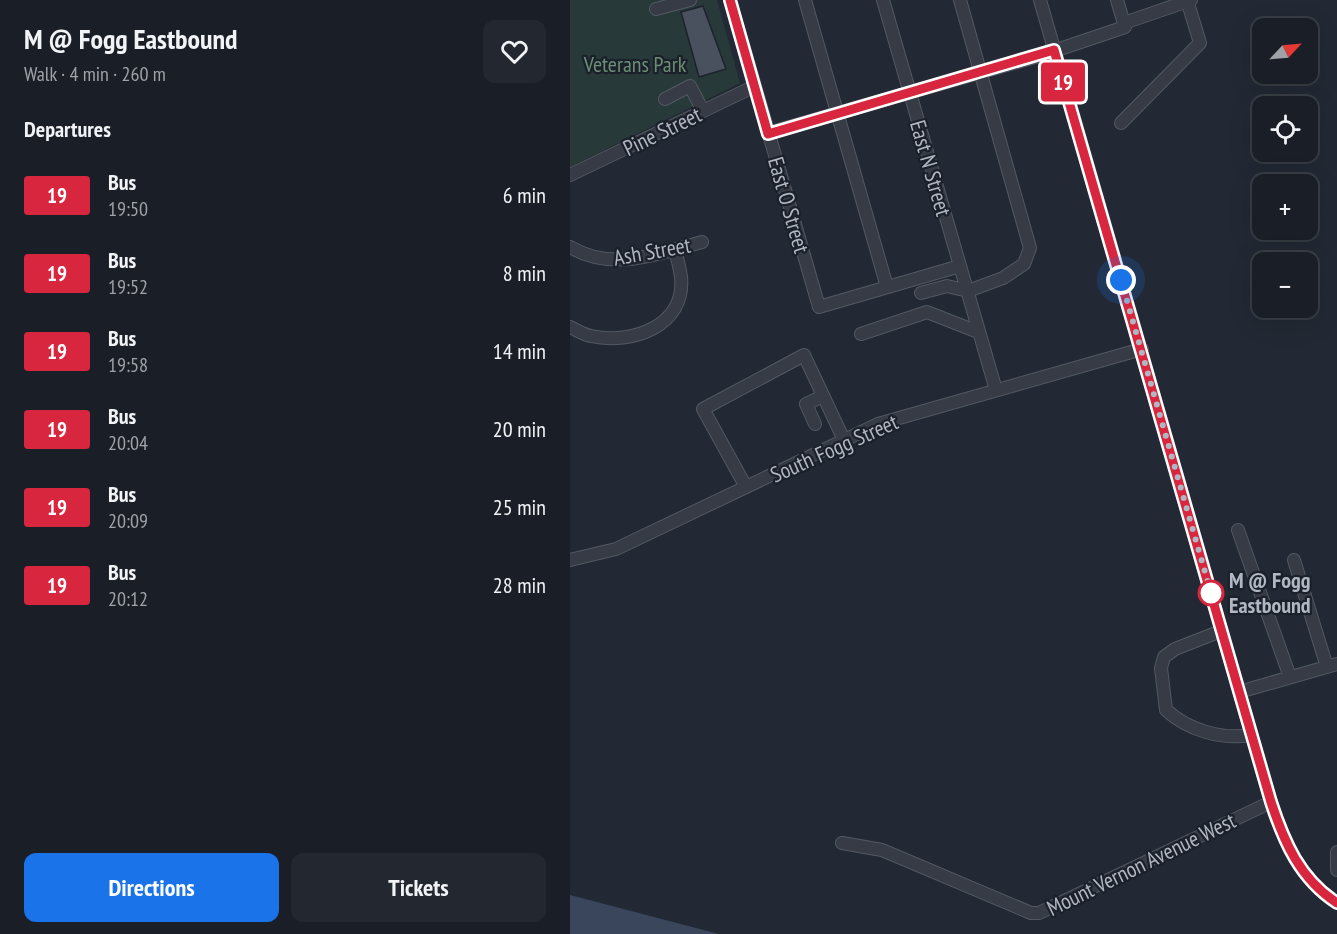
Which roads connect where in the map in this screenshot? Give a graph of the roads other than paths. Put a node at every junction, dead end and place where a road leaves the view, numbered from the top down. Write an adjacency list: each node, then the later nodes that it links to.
1 (690, 0): 9 (street)
2 (730, 0): 13 (street, East O Street)
3 (805, 0): 17 (street)
4 (884, 0): 14 (street, East N Street)
5 (960, 0): 12 (street)
6 (1040, 0): 11 (street)
7 (1118, 0): 10 (street)
8 (1189, 0): 10 (street); 18 (street)
9 (656, 9)
10 (1124, 23): 11 (street)
11 (1054, 50): 12 (street); 35 (street)
12 (980, 72): 14 (street); 29 (street)
13 (755, 86): 16 (street, Pine Street); 19 (street, East O Street)
14 (910, 93): 17 (street); 24 (street, East N Street)
15 (665, 99): 16 (street)
16 (703, 111): 20 (street, Pine Street)
17 (839, 113): 19 (street); 28 (street)
18 (1121, 123)
19 (768, 134): 28 (street, East O Street)
20 (570, 175)
21 (702, 242): 23 (street, Ash Street)
22 (570, 247): 23 (street, Ash Street)
23 (675, 250): 32 (street)
24 (960, 266): 25 (street); 29 (street, East N Street)
25 (943, 271): 26 (street); 27 (street)
26 (917, 279): 28 (street); 30 (street)
27 (947, 286): 29 (street); 30 (street)
28 (887, 287)
29 (968, 291): 33 (street, East N Street)
30 (921, 293): 31 (street)
31 (927, 312): 33 (street); 34 (street)
32 (570, 327)
33 (978, 332): 36 (street, East N Street)
34 (861, 334)
35 (1142, 349): 36 (street, South Fogg Street); 44 (street)
36 (996, 390): 39 (street, South Fogg Street)
37 (823, 396): 38 (street); 39 (street); 40 (street)
38 (815, 424)
39 (844, 440): 40 (street, South Fogg Street)
40 (746, 487): 42 (street, South Fogg Street)
41 (1238, 530): 46 (street)
42 (570, 560)
43 (1294, 560): 45 (street)
44 (1221, 631): 47 (street); 48 (street)
45 (1332, 665): 46 (street)
46 (1290, 677): 47 (street)
47 (1239, 692): 48 (street)
48 (1251, 735): 49 (street)
49 (1271, 802): 50 (street, Mount Vernon Avenue West); 53 (street)
50 (842, 843)
51 (1337, 852): 52 (street)
52 (1337, 870)
53 (1337, 903)

